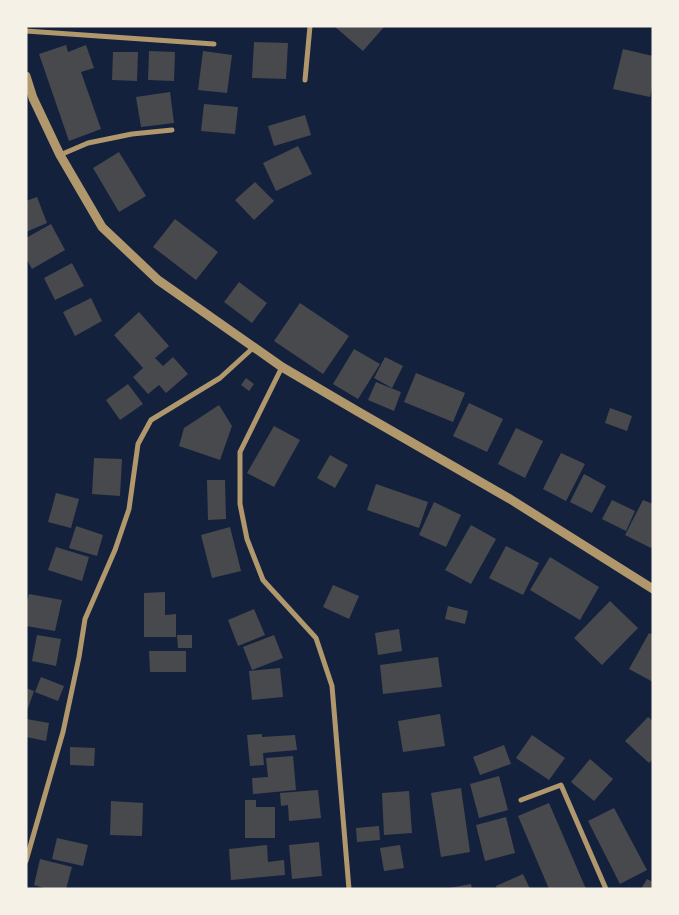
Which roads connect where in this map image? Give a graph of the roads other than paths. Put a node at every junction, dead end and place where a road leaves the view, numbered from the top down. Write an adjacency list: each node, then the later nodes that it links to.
1 (310, 26): 5 (street)
2 (26, 31): 3 (street)
3 (214, 44)
4 (26, 76): 7 (street)
5 (305, 80)
6 (172, 130): 7 (street)
7 (60, 155): 8 (street)
8 (254, 347): 9 (street); 12 (street)
9 (282, 367): 10 (street); 13 (street)
10 (653, 589)
11 (521, 800): 14 (street)
12 (26, 861)
13 (349, 889)
14 (606, 889)

